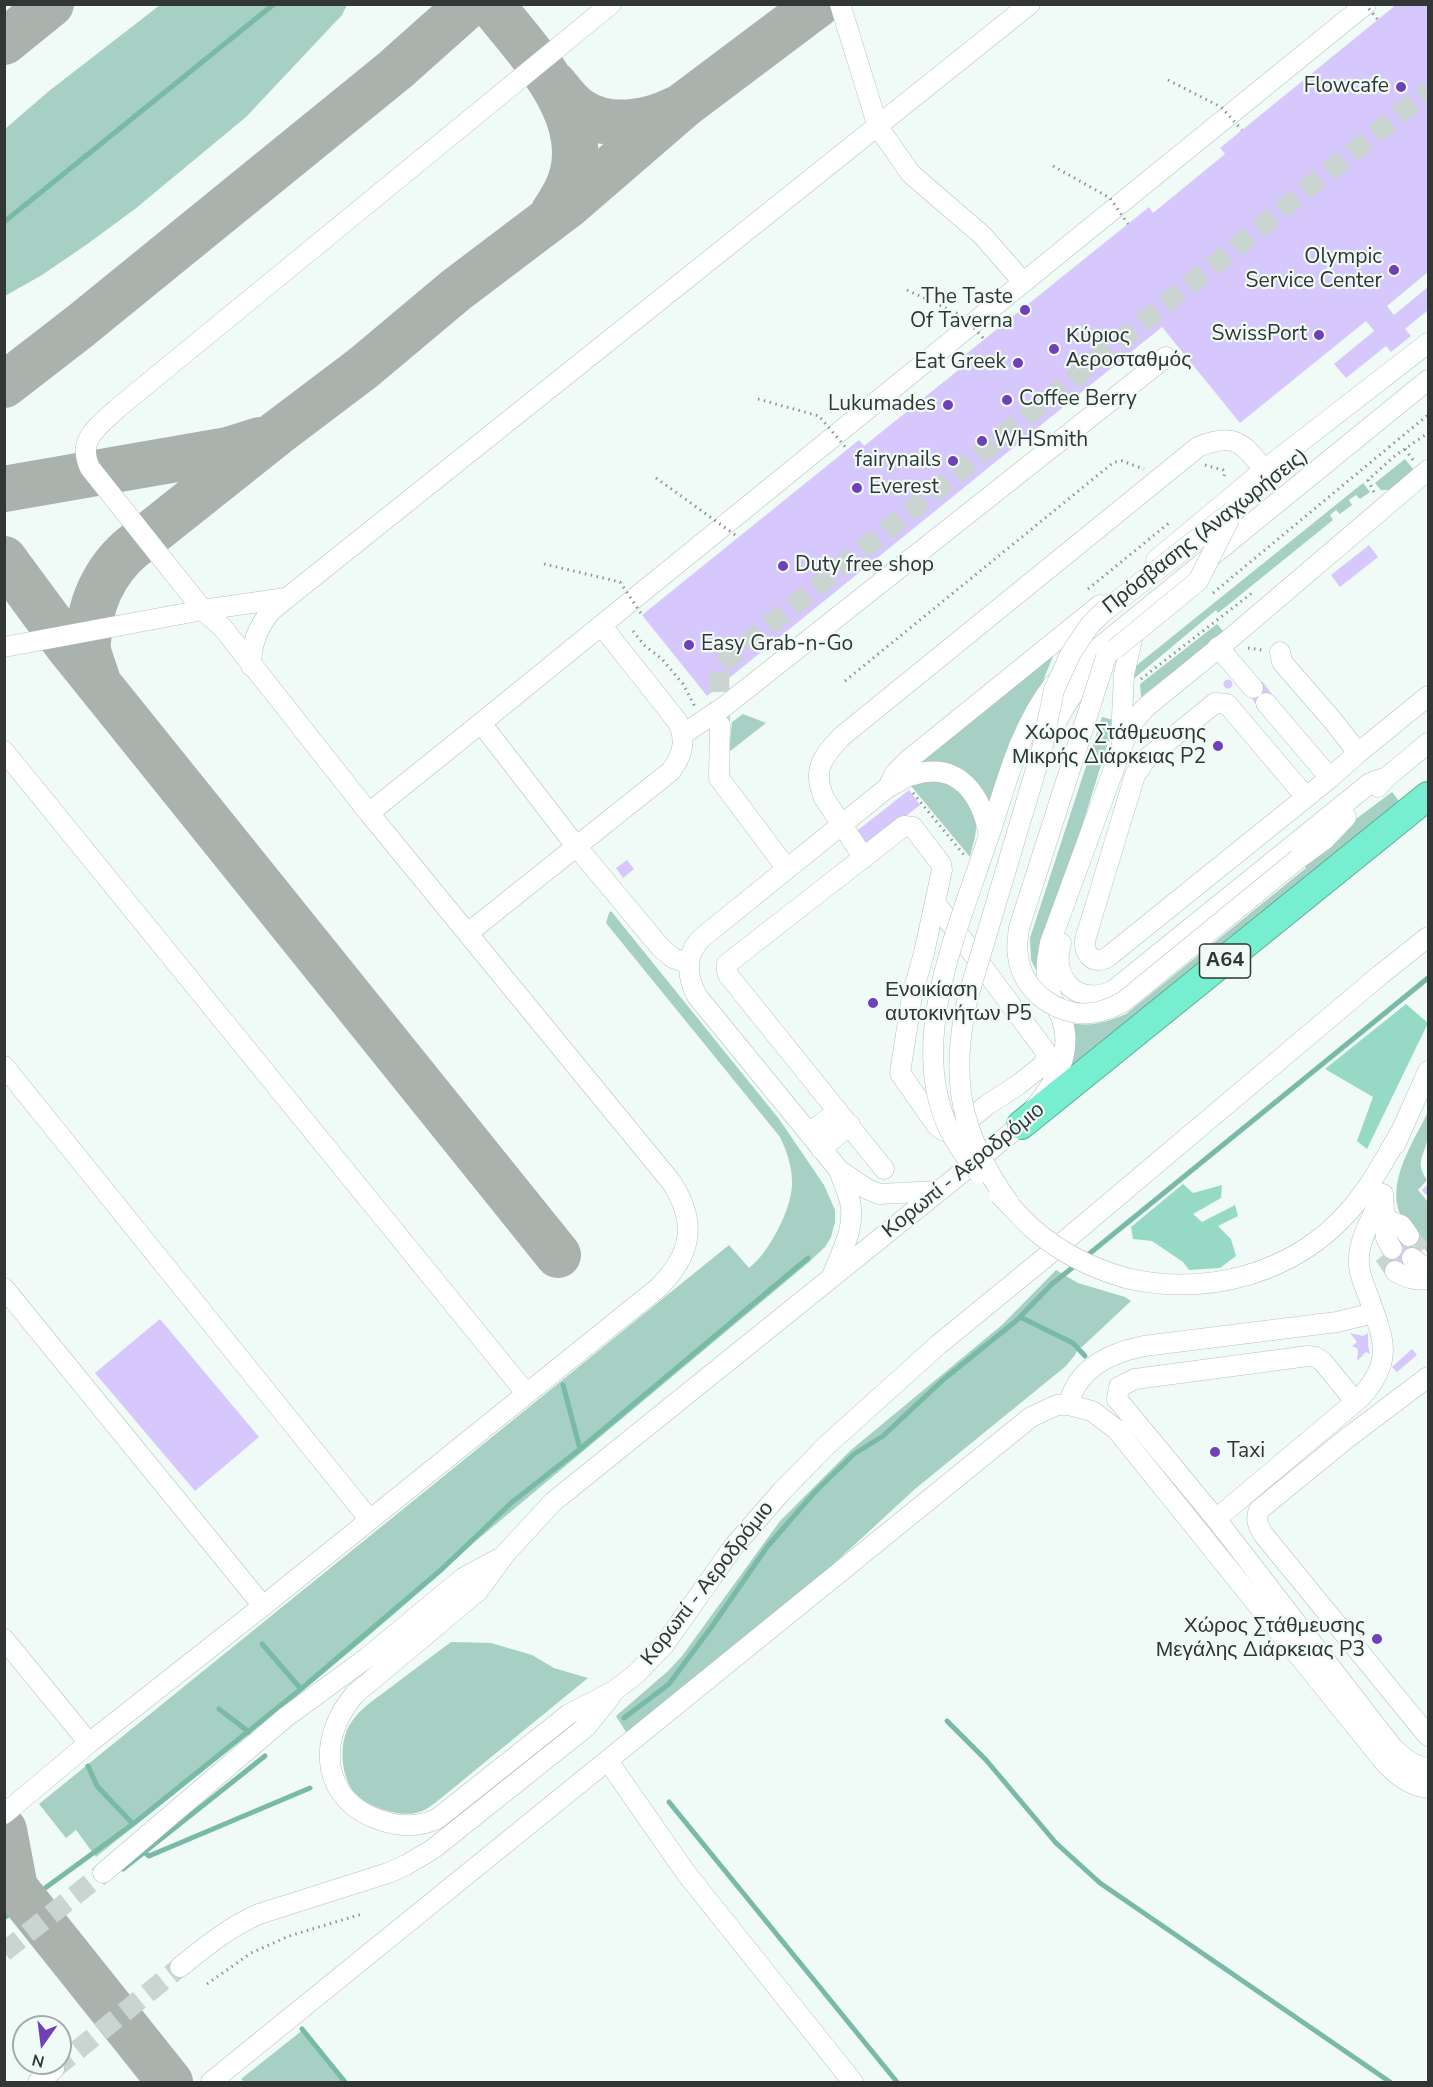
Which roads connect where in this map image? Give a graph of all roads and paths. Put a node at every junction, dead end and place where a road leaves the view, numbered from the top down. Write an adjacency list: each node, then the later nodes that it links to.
1 (611, 4): 38 (street)
2 (840, 4): 6 (street)
3 (1030, 4): 6 (street)
4 (1370, 10): 10 (street)
5 (1168, 80): 7 (path, bridge)
6 (878, 127): 10 (street); 37 (street)
7 (1242, 130)
8 (1053, 166): 9 (path, bridge)
9 (1128, 224)
10 (1023, 282): 41 (street)
11 (908, 290): 12 (path, bridge)
12 (984, 339)
13 (1428, 343): 24 (street)
14 (1428, 355): 29 (street, Πρόσβασης (Αναχωρήσεις))
15 (1166, 357): 55 (street)
16 (1428, 380): 40 (street)
17 (1428, 393): 34 (street, Πρόσβασης (Αναχωρήσεις))
18 (758, 399): 21 (path, bridge)
19 (1428, 416): 34 (path, bridge)
20 (1428, 433): 28 (path)
21 (847, 449)
22 (1193, 451): 24 (street); 27 (path); 67 (street)
23 (1150, 470): 49 (path)
24 (1264, 470): 32 (street)
25 (1428, 470): 44 (street)
26 (656, 478): 31 (path, bridge)
27 (1223, 479)
28 (1372, 497)
29 (1233, 511): 34 (street, bridge); 57 (street, Πρόσβασης (Αναχωρήσεις), bridge)
30 (1169, 523): 35 (path)
31 (738, 537)
32 (1173, 545): 40 (street); 63 (street)
33 (544, 564): 39 (path, bridge)
34 (1203, 589): 47 (street, Πρόσβασης (Αναχωρήσεις), bridge)
35 (1087, 590)
36 (1255, 591): 50 (path)
37 (286, 598): 38 (street); 48 (street)
38 (203, 610): 43 (street); 48 (street)
39 (642, 615)
40 (1137, 616): 58 (street); 68 (street)
41 (601, 625): 53 (street); 55 (street)
42 (633, 631): 52 (path)
43 (4, 647)
44 (1218, 647): 58 (street); 62 (street)
45 (1240, 647): 46 (path)
46 (1280, 652): 60 (street)
47 (1111, 653): 57 (street, Πρόσβασης (Αναχωρήσεις), bridge); 61 (street, bridge)
48 (251, 666): 66 (street)
49 (845, 681)
50 (1137, 683)
51 (1428, 696): 60 (street)
52 (697, 711)
53 (481, 723): 66 (street); 69 (street)
54 (720, 725): 71 (street)
55 (682, 735): 69 (street)
56 (1428, 743): 61 (street)
57 (1042, 749): 88 (street, bridge)
58 (1120, 750): 72 (street)
59 (4, 751): 96 (street)
60 (1358, 753): 62 (street)
61 (1387, 777): 72 (street)
62 (1330, 778): 65 (street)
63 (887, 788): 67 (street); 68 (street)
64 (1428, 796): 80 (highway, Κορωπί - Αεροδρόμιο / Α64)
65 (1306, 797): 65 (street)
66 (369, 813): 74 (street)
67 (841, 826): 70 (street); 71 (street)
68 (988, 837): 88 (street, bridge)
69 (576, 846): 74 (street); 76 (street)
70 (864, 858): 73 (street); 79 (street)
71 (787, 869): 76 (street)
72 (1071, 891): 80 (street)
73 (936, 904): 73 (street)
74 (468, 933): 96 (street)
75 (1428, 937): 104 (street, Κορωπί - Αεροδρόμιο)
76 (689, 964): 81 (street)
77 (4, 1066): 100 (street)
78 (1428, 1071): 82 (street)
79 (844, 1118): 81 (street); 83 (street); 84 (street)
80 (1021, 1125): 86 (street, Κορωπί - Αεροδρόμιο)
81 (809, 1133): 83 (street)
82 (1400, 1133): 87 (street); 88 (street, bridge)
83 (821, 1149): 85 (street)
84 (884, 1169)
85 (838, 1170): 86 (street); 91 (street)
86 (939, 1191): 91 (street, Κορωπί - Αεροδρόμιο)
87 (1383, 1194): 89 (street); 94 (street)
88 (1009, 1203)
89 (1407, 1255): 90 (street); 92 (street)
90 (1428, 1274)
91 (832, 1277): 101 (street, Κορωπί - Αεροδρόμιο)
92 (1428, 1279)
93 (4, 1288): 102 (street)
94 (1374, 1313): 97 (street); 98 (street)
95 (1428, 1377): 105 (street)
96 (526, 1393): 100 (street)
97 (1355, 1401): 99 (street); 99 (street)
98 (1069, 1405): 107 (street); 109 (street)
99 (1216, 1519): 108 (street)
100 (370, 1520): 102 (street)
101 (506, 1554): 104 (street); 111 (street)
102 (263, 1606): 106 (street)
103 (4, 1638): 106 (street)
104 (614, 1691): 113 (street)
105 (1428, 1736)
106 (89, 1743): 110 (street)
107 (608, 1761): 115 (street); 116 (street)
108 (1428, 1768)
109 (1428, 1788)
110 (4, 1814)
111 (103, 1873)
112 (362, 1914): 114 (path)
113 (180, 1967)
114 (207, 1984)
115 (211, 2082)
116 (853, 2082)

